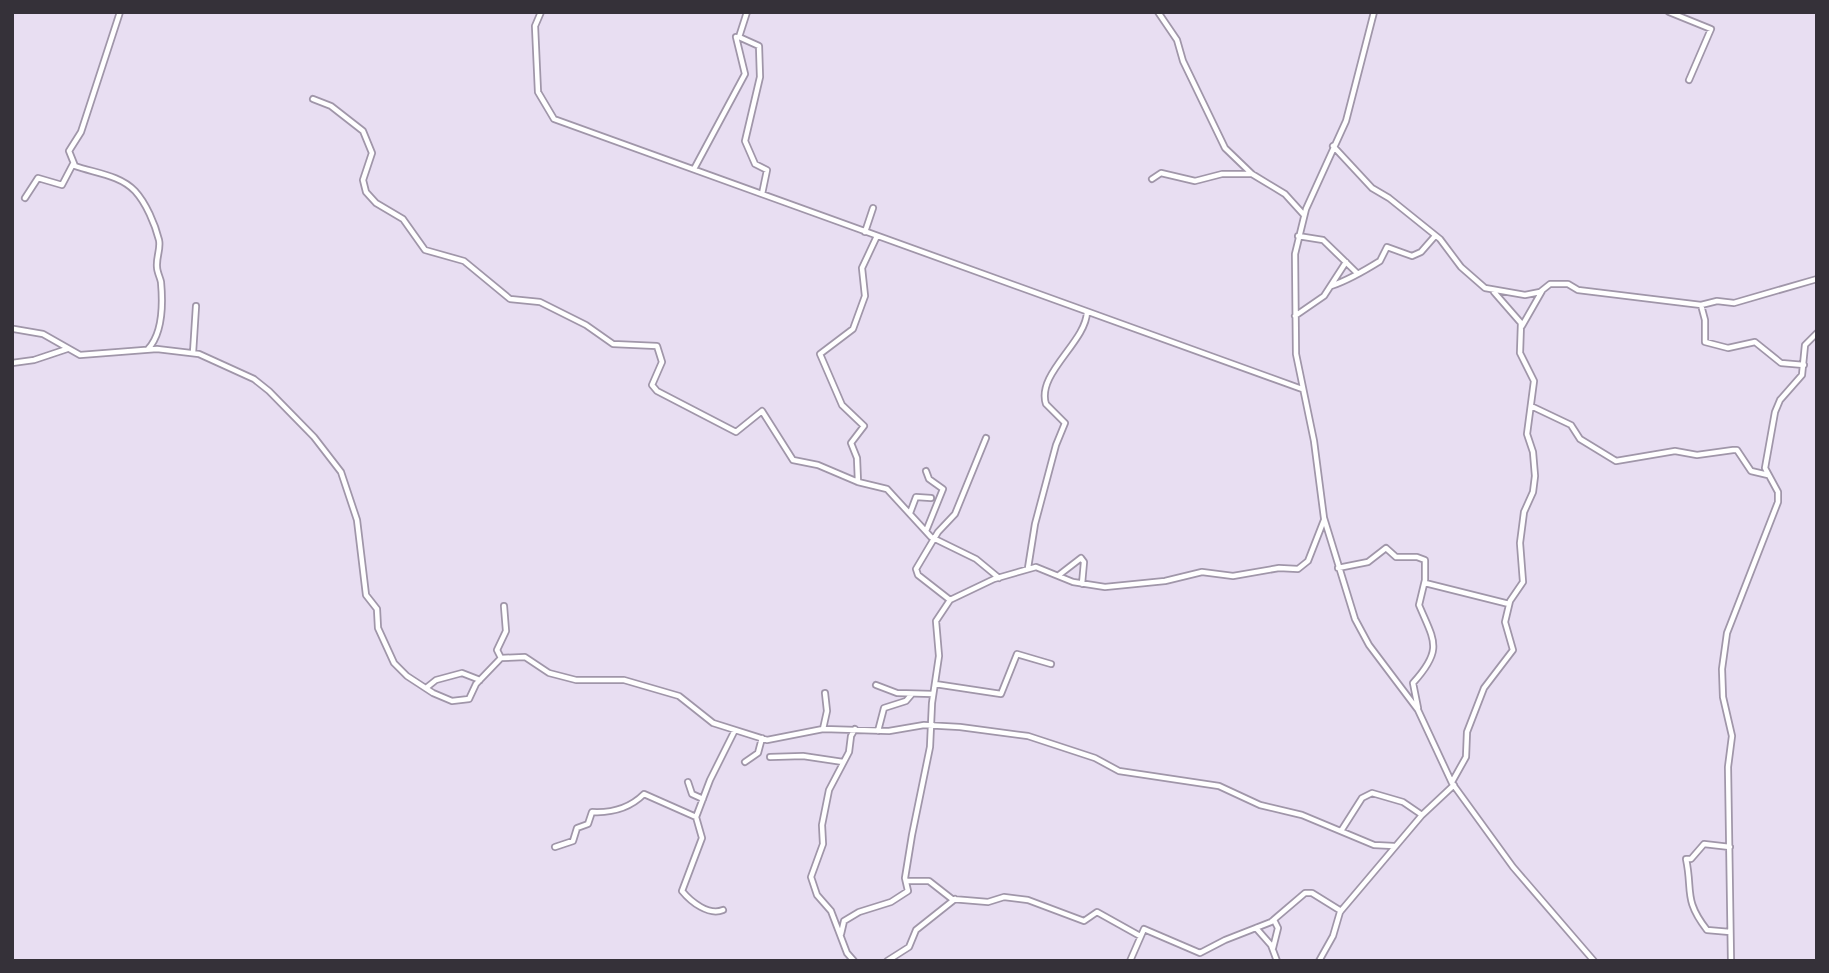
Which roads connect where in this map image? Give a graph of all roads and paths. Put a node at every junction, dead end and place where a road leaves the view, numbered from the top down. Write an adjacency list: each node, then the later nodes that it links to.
1 (120, 12): 11 (street)
2 (541, 12): 12 (street)
3 (747, 12): 15 (street)
4 (1158, 12): 13 (street)
5 (1374, 12): 10 (street)
6 (1669, 12): 8 (street)
7 (736, 37): 12 (street)
8 (1689, 80)
9 (313, 99): 46 (street)
10 (1333, 146): 18 (street); 22 (street)
11 (73, 164): 16 (street); 37 (street)
12 (694, 169): 15 (street)
13 (1252, 174): 14 (street); 18 (street)
14 (1152, 179)
15 (762, 194): 19 (street)
16 (25, 198)
17 (873, 208): 19 (street)
18 (1305, 212): 21 (street)
19 (865, 232): 20 (street)
20 (877, 236): 31 (street); 46 (street)
21 (1298, 236): 23 (street); 32 (street)
22 (1435, 236): 24 (street); 28 (street)
23 (1346, 262): 24 (street); 26 (street)
24 (1358, 274): 26 (street)
25 (1817, 279): 30 (street)
26 (1331, 286): 32 (street)
27 (1542, 291): 28 (street); 30 (street); 33 (street)
28 (1494, 292): 33 (street)
29 (196, 306): 38 (street)
30 (1701, 306): 40 (street)
31 (1087, 312): 41 (street); 52 (street)
32 (1295, 316): 41 (street)
33 (1522, 327): 42 (street)
34 (14, 329): 36 (street)
35 (1817, 333): 40 (street)
36 (68, 349): 37 (street); 39 (street)
37 (148, 350): 38 (street)
38 (193, 353): 66 (street)
39 (12, 363)
40 (1804, 365): 45 (street)
41 (1301, 389): 49 (street)
42 (1531, 406): 45 (street); 59 (street)
43 (986, 438): 51 (street)
44 (926, 471): 50 (street)
45 (1768, 475): 88 (street)
46 (858, 482): 48 (street)
47 (931, 498): 48 (street)
48 (910, 513): 50 (street)
49 (1324, 518): 53 (street); 57 (street)
50 (926, 532): 51 (street)
51 (934, 539): 55 (street); 58 (street)
52 (1028, 568): 54 (street); 55 (street)
53 (1338, 568): 56 (street); 70 (street)
54 (1058, 575): 57 (street); 57 (street)
55 (999, 578): 58 (street)
56 (1425, 583): 59 (street); 70 (street)
57 (1082, 584)
58 (950, 600): 64 (street)
59 (1509, 604): 81 (street)
60 (504, 606): 61 (street)
61 (501, 658): 63 (street); 74 (street)
62 (1051, 664): 64 (street)
63 (480, 680): 66 (street); 66 (street)
64 (935, 684): 69 (street)
65 (876, 685): 68 (street)
66 (426, 688)
67 (825, 694): 72 (street)
68 (912, 694): 69 (street); 75 (street)
69 (933, 694): 71 (street)
70 (1418, 710): 81 (street)
71 (932, 725): 75 (street); 85 (street); 89 (street)
72 (823, 729): 73 (street); 76 (street)
73 (855, 729): 75 (street); 79 (street)
74 (735, 730): 76 (street); 82 (street)
75 (878, 731)
76 (762, 738): 78 (street)
77 (770, 757): 79 (street)
78 (746, 762)
79 (843, 762): 96 (street)
80 (688, 782): 82 (street)
81 (1453, 784): 83 (street); 106 (street)
82 (703, 799): 84 (street)
83 (1422, 815): 85 (street); 86 (street)
84 (696, 817): 87 (street); 91 (street)
85 (1341, 831): 86 (street)
86 (1394, 846): 92 (street)
87 (555, 847)
88 (1730, 847): 95 (street); 95 (street)
89 (906, 881): 90 (street); 96 (street)
90 (956, 899): 97 (street); 101 (street)
91 (723, 909)
92 (1341, 911): 93 (street); 105 (street)
93 (1274, 920): 94 (street); 98 (street)
94 (1256, 928): 98 (street); 99 (street)
95 (1730, 932): 107 (street)
96 (841, 934): 100 (street)
97 (1140, 936): 99 (street); 102 (street)
98 (1273, 948): 104 (street)
99 (1200, 953): 103 (street)
100 (854, 961)
101 (887, 961)
102 (1130, 961)
103 (1198, 961)
104 (1277, 961)
105 (1319, 961)
106 (1594, 961)
107 (1731, 961)

